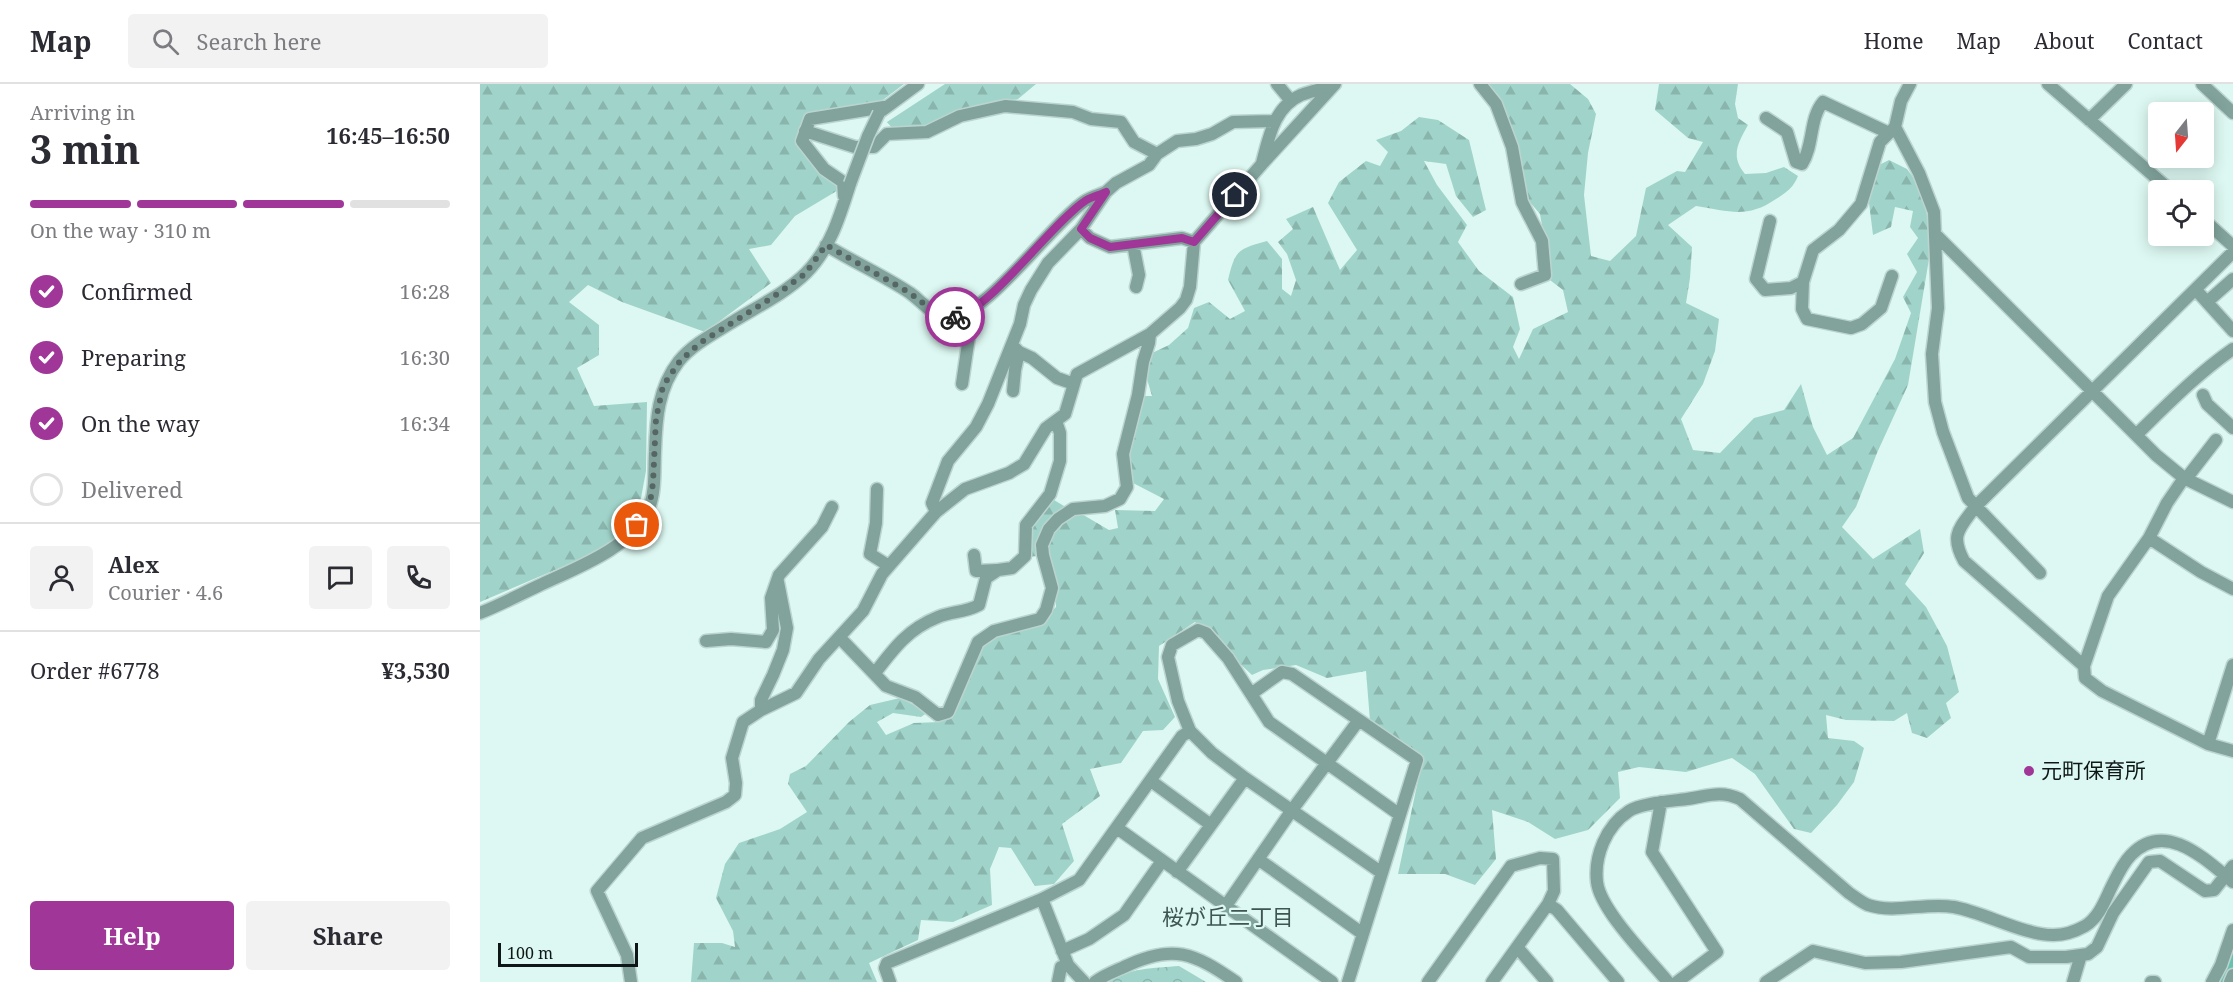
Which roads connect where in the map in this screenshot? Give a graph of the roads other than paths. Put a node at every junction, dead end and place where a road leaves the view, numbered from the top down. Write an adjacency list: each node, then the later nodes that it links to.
1 (918, 84): 10 (street)
2 (1277, 84): 9 (street)
3 (1480, 84): 34 (street)
4 (1910, 84): 15 (street)
5 (2048, 84): 13 (street)
6 (2126, 84): 13 (street)
7 (2202, 84): 11 (street)
8 (1334, 85): 9 (street); 18 (street)
9 (1291, 101): 14 (street)
10 (882, 110): 16 (street); 21 (street, bridge)
11 (2233, 113)
12 (1766, 118): 15 (street)
13 (2089, 120): 19 (street)
14 (1275, 121): 17 (street); 18 (street)
15 (1892, 130): 25 (street); 33 (street)
16 (805, 131): 17 (street); 21 (street)
17 (1157, 154): 20 (street)
18 (1262, 164): 26 (street)
19 (2158, 180)
20 (1106, 192): 23 (street); 38 (street)
21 (845, 200): 28 (street)
22 (1770, 221): 33 (street)
23 (1081, 229): 27 (street); 41 (street)
24 (2214, 229): 29 (street)
25 (1936, 235): 46 (street); 56 (street)
26 (1194, 242): 27 (street); 40 (street)
27 (1133, 244): 35 (street)
28 (826, 245): 38 (street); 65 (street)
29 (2233, 246)
30 (2233, 252): 36 (street)
31 (1892, 276): 33 (street)
32 (2233, 279): 37 (street)
33 (1803, 282)
34 (1521, 284)
35 (1136, 287)
36 (2196, 290): 37 (street); 46 (street)
37 (2207, 302): 39 (street)
38 (960, 317): 43 (street)
39 (2233, 331)
40 (1149, 334): 44 (street); 70 (street)
41 (1015, 349): 44 (street); 45 (street); 57 (street)
42 (2233, 349): 50 (street)
43 (962, 384)
44 (1074, 384): 48 (street)
45 (1013, 391)
46 (2093, 391): 50 (street); 56 (street)
47 (2203, 395): 49 (street)
48 (1056, 421): 57 (street); 61 (street)
49 (2233, 428)
50 (2136, 435): 52 (street)
51 (2216, 440): 52 (street)
52 (2184, 478): 54 (street); 58 (street)
53 (877, 489): 60 (street)
54 (2233, 502)
55 (831, 507): 63 (street)
56 (1975, 507): 62 (street); 68 (street)
57 (936, 512): 60 (street)
58 (2149, 538): 64 (street); 68 (street)
59 (974, 555): 61 (street)
60 (889, 566): 66 (street)
61 (998, 570): 70 (street)
62 (2040, 573)
63 (777, 581): 67 (street); 72 (street)
64 (2233, 589)
65 (480, 613)
66 (840, 638): 70 (street); 72 (street)
67 (706, 641)
68 (2084, 666): 75 (street)
69 (2233, 666): 75 (street)
70 (876, 673)
71 (1251, 694): 73 (street); 74 (street); 77 (street)
72 (761, 710): 102 (street)
73 (1359, 720): 77 (street); 82 (street)
74 (1190, 731): 78 (street); 79 (street)
75 (2208, 744): 76 (street)
76 (2233, 752)
77 (1327, 763): 81 (street); 82 (street)
78 (1245, 778): 81 (street); 83 (street)
79 (1151, 781): 83 (street); 84 (street)
80 (1661, 802): 91 (street); 114 (street); 115 (street)
81 (1292, 810): 85 (street); 89 (street)
82 (1400, 815): 89 (street)
83 (1211, 825): 88 (street)
84 (1117, 828): 86 (street); 92 (street)
85 (1258, 859): 94 (street); 96 (street)
86 (1162, 861): 88 (street); 98 (street)
87 (2149, 861): 90 (street); 91 (street); 99 (street)
88 (1177, 872): 94 (street)
89 (1382, 873): 96 (street)
90 (2231, 875): 91 (street)
91 (2115, 881)
92 (1042, 899): 98 (street); 103 (street)
93 (1548, 904): 97 (street); 110 (street); 113 (street)
94 (1225, 907): 108 (street)
95 (2233, 930): 118 (street)
96 (1363, 934): 109 (street)
97 (1517, 947): 111 (street); 112 (street)
98 (1062, 951): 100 (street)
99 (2081, 955): 116 (street); 117 (street)
100 (1068, 965): 104 (street); 105 (street)
101 (2233, 975): 119 (street)
102 (631, 982)
103 (890, 982)
104 (1058, 982)
105 (1084, 982)
106 (1095, 982): 107 (street)
107 (1236, 982)
108 (1332, 982)
109 (1348, 982)
110 (1428, 982)
111 (1492, 982)
112 (1547, 982)
113 (1618, 982)
114 (1668, 982)
115 (1677, 982)
116 (1766, 982)
117 (2073, 982)
118 (2212, 982)
119 (2230, 982)

